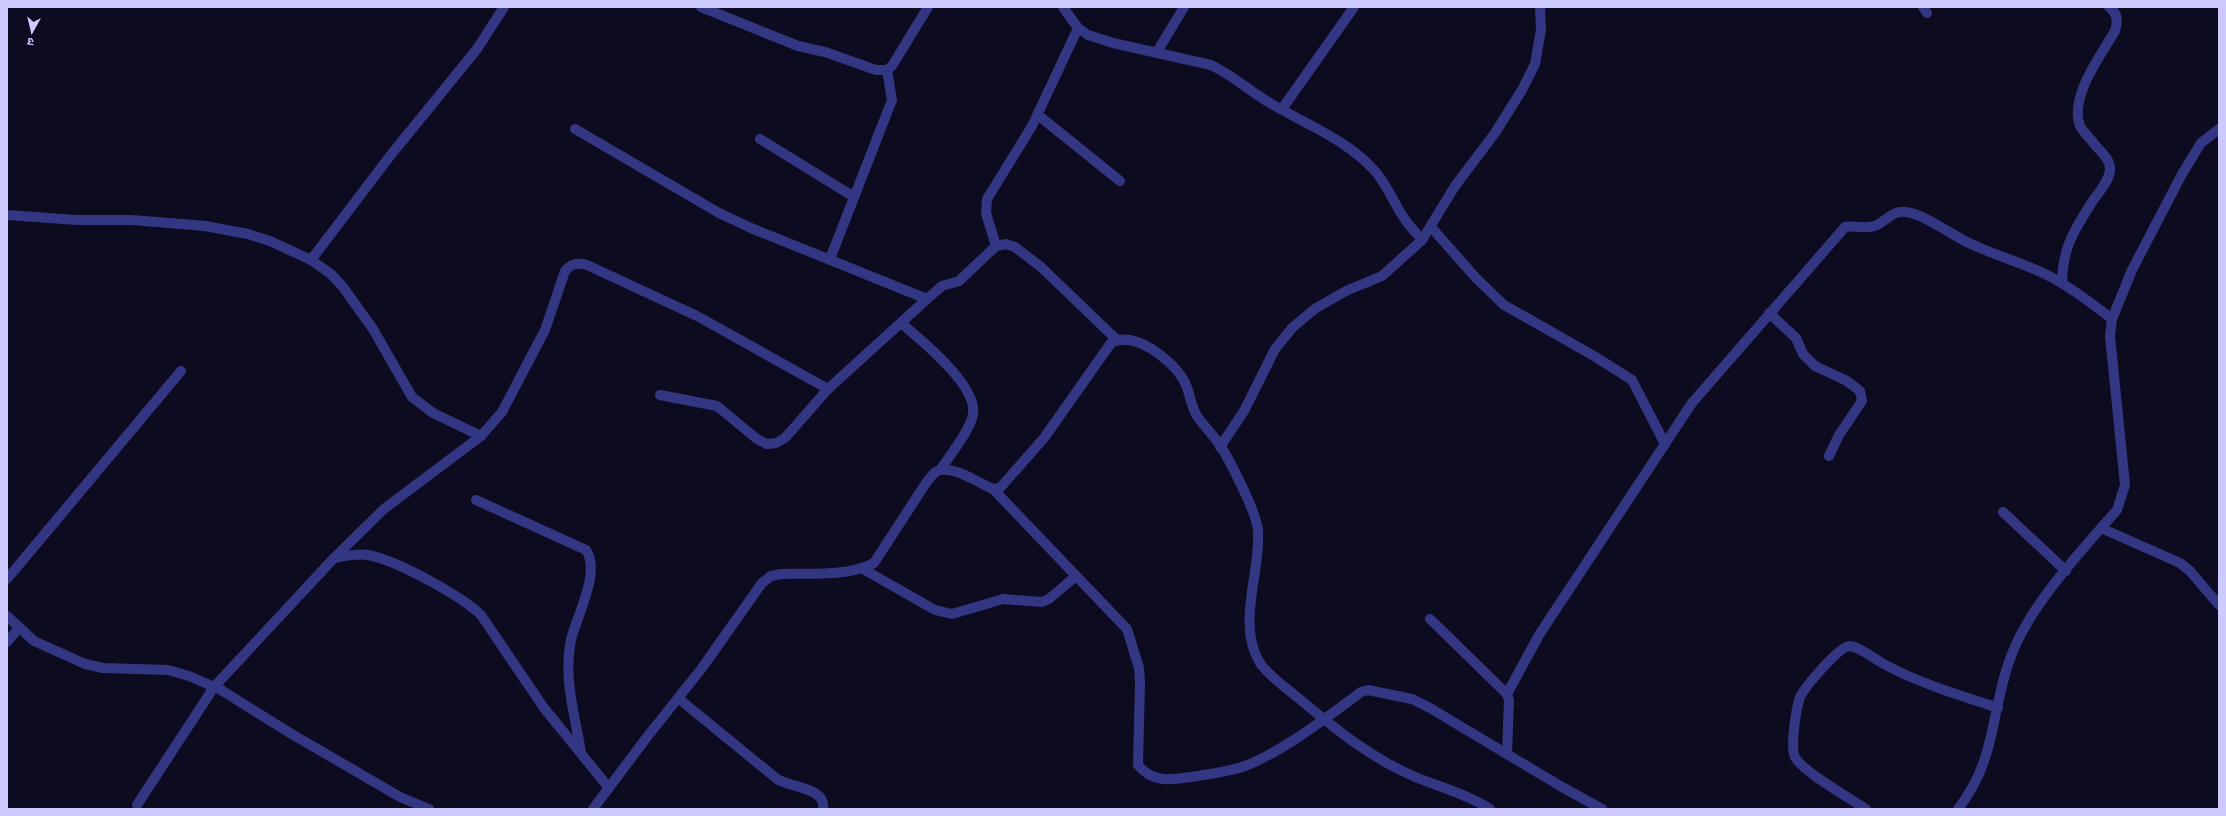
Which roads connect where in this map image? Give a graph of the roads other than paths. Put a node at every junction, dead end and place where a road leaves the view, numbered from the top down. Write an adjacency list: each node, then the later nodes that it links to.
1 (504, 7): 24 (street)
2 (701, 7): 11 (street)
3 (928, 7): 11 (street)
4 (1063, 7): 9 (street)
5 (1184, 7): 10 (street)
6 (1354, 7): 12 (street)
7 (1540, 7): 20 (street)
8 (2110, 7): 25 (street)
9 (1078, 28): 10 (street); 13 (street)
10 (1157, 52): 12 (street)
11 (887, 70): 18 (street)
12 (1282, 109): 21 (street)
13 (1038, 115): 17 (street); 22 (street)
14 (575, 129): 23 (street)
15 (2219, 129): 28 (street)
16 (760, 139): 18 (street)
17 (1120, 181)
18 (854, 197): 23 (street)
19 (7, 215): 24 (street)
20 (1431, 227): 21 (street); 35 (street)
21 (1422, 240): 36 (street)
22 (996, 246): 26 (street); 30 (street)
23 (830, 259): 26 (street)
24 (311, 260): 34 (street)
25 (2062, 283): 27 (street); 28 (street)
26 (927, 299): 29 (street)
27 (1769, 313): 35 (street); 37 (street)
28 (2112, 319): 42 (street)
29 (901, 323): 32 (street); 38 (street)
30 (1116, 340): 36 (street); 39 (street)
31 (181, 371): 47 (street)
32 (828, 390): 33 (street); 34 (street)
33 (660, 395)
34 (481, 436): 43 (street)
35 (1665, 444): 54 (street)
36 (1220, 447): 57 (street)
37 (1830, 456)
38 (940, 470): 39 (street); 44 (street)
39 (993, 489): 46 (street)
40 (476, 500): 58 (street)
41 (2003, 512): 45 (street)
42 (2101, 528): 45 (street); 48 (street)
43 (334, 558): 53 (street); 58 (street)
44 (863, 569): 46 (street); 55 (street)
45 (2066, 571): 56 (street)
46 (1076, 576): 57 (street)
47 (7, 579)
48 (2219, 606)
49 (7, 616): 51 (street)
50 (1430, 619): 54 (street)
51 (18, 628): 52 (street); 53 (street)
52 (7, 642)
53 (214, 687): 61 (street); 62 (street)
54 (1507, 694): 59 (street)
55 (678, 698): 60 (street); 64 (street)
56 (1998, 708): 67 (street); 68 (street)
57 (1325, 719): 59 (street); 65 (street)
58 (582, 754): 60 (street)
59 (1506, 754): 66 (street)
60 (609, 788): 63 (street)
61 (137, 805)
62 (429, 809)
63 (593, 809)
64 (822, 809)
65 (1490, 809)
66 (1602, 809)
67 (1866, 809)
68 (1958, 809)

